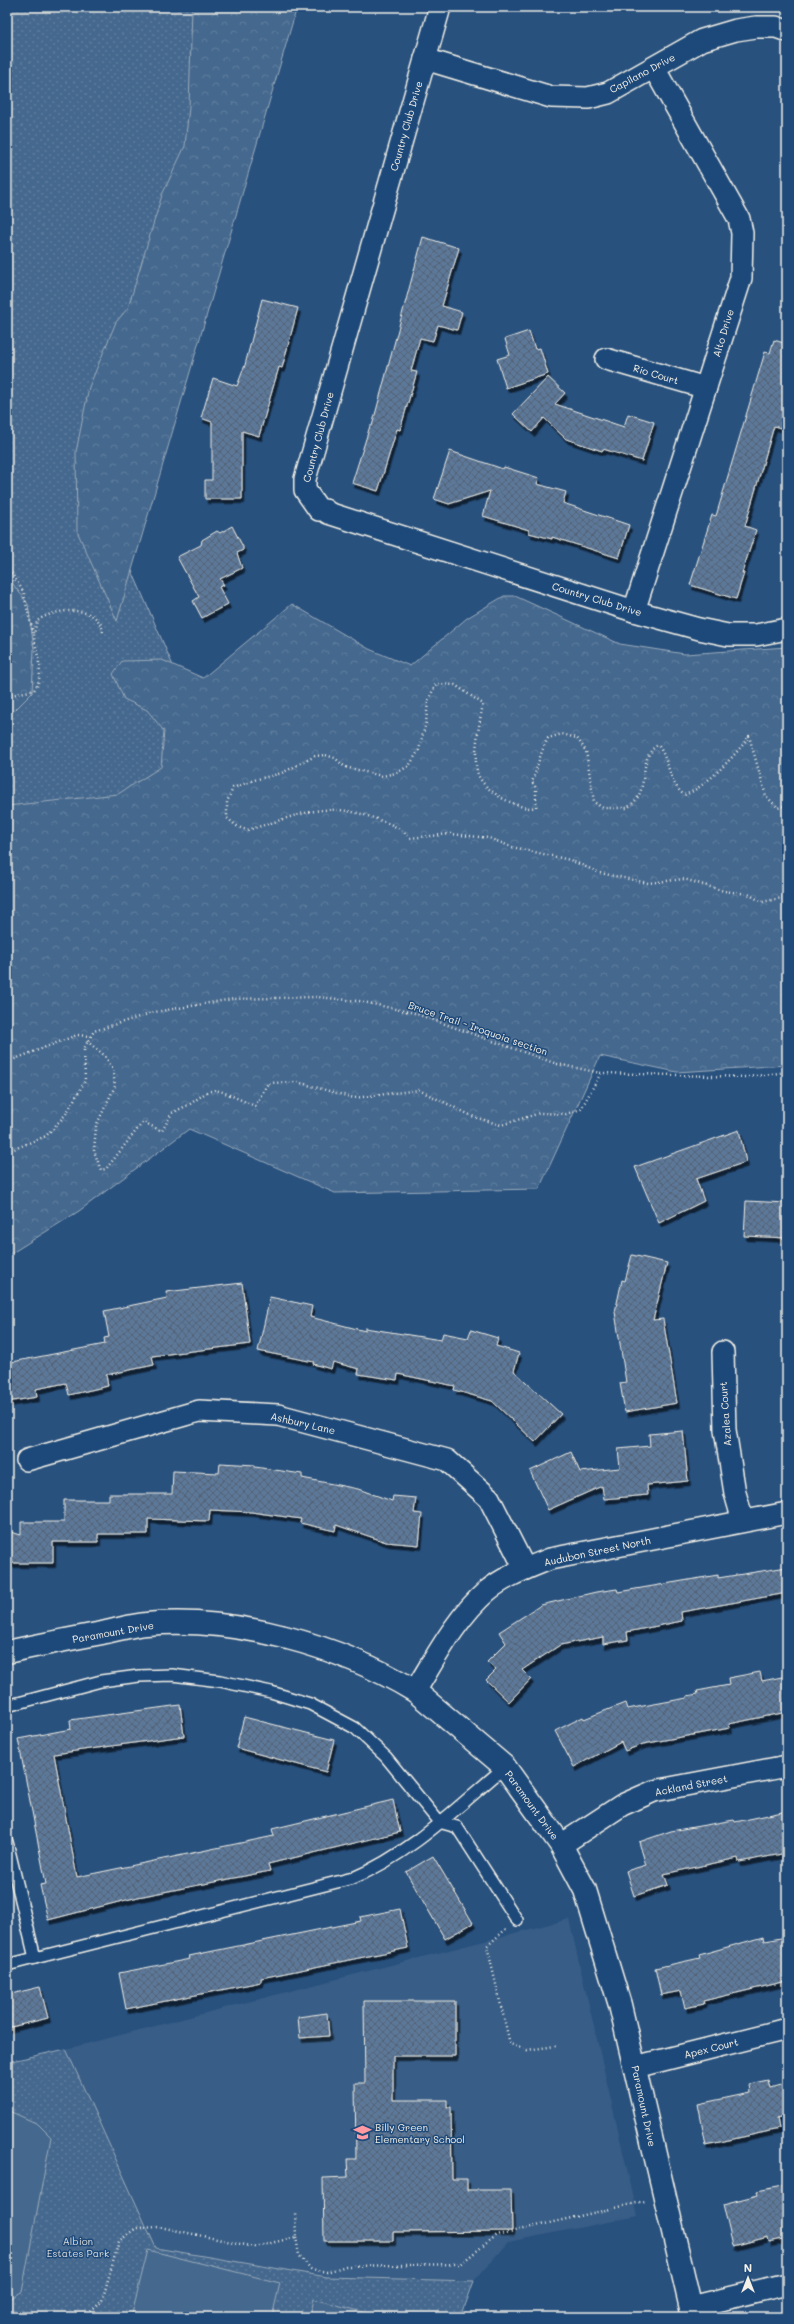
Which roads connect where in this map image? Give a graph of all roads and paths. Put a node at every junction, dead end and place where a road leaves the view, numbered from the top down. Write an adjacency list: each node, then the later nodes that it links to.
1 (440, 7): 3 (street, Country Club Drive)
2 (787, 31): 4 (street, Capilano Drive)
3 (425, 59): 4 (street, Capilano Drive); 8 (street, Country Club Drive)
4 (654, 68): 6 (street, Alto Drive)
5 (606, 359): 6 (street, Rio Court)
6 (706, 388): 8 (street, Alto Drive)
7 (7, 566): 10 (path)
8 (634, 611): 9 (street, Country Club Drive)
9 (787, 629)
10 (34, 635): 11 (path); 12 (path)
11 (103, 635)
12 (7, 696)
13 (787, 805): 14 (path)
14 (787, 897)
15 (91, 1036): 16 (path); 17 (path); 19 (path, Bruce Trail - Iroquoia section)
16 (87, 1041): 19 (path); 20 (path)
17 (7, 1062)
18 (787, 1072): 19 (path, Bruce Trail - Iroquoia section)
19 (601, 1073)
20 (7, 1152)
21 (722, 1352): 24 (street, Azalea Court)
22 (27, 1460): 25 (street, Ashbury Lane)
23 (787, 1513): 24 (street, Audubon Street North)
24 (743, 1521): 25 (street, Audubon Street North)
25 (525, 1569): 27 (street, Audubon Street North)
26 (7, 1652): 27 (street, Paramount Drive)
27 (415, 1691): 30 (street, Paramount Drive)
28 (7, 1706): 31 (lane)
29 (787, 1766): 33 (street, Ackland Street)
30 (505, 1767): 31 (lane); 33 (street, Paramount Drive)
31 (439, 1822): 34 (lane); 35 (lane)
32 (7, 1842): 35 (lane)
33 (561, 1845): 39 (street, Paramount Drive)
34 (516, 1920): 38 (path)
35 (35, 1958): 36 (lane)
36 (7, 1965)
37 (787, 2029): 39 (street, Apex Court)
38 (556, 2046)
39 (635, 2067): 40 (street, Paramount Drive)
40 (665, 2198): 42 (path); 44 (street, Paramount Drive)
41 (295, 2212): 42 (path)
42 (296, 2237): 45 (path)
43 (787, 2284): 44 (street)
44 (692, 2312)
45 (84, 2317)

